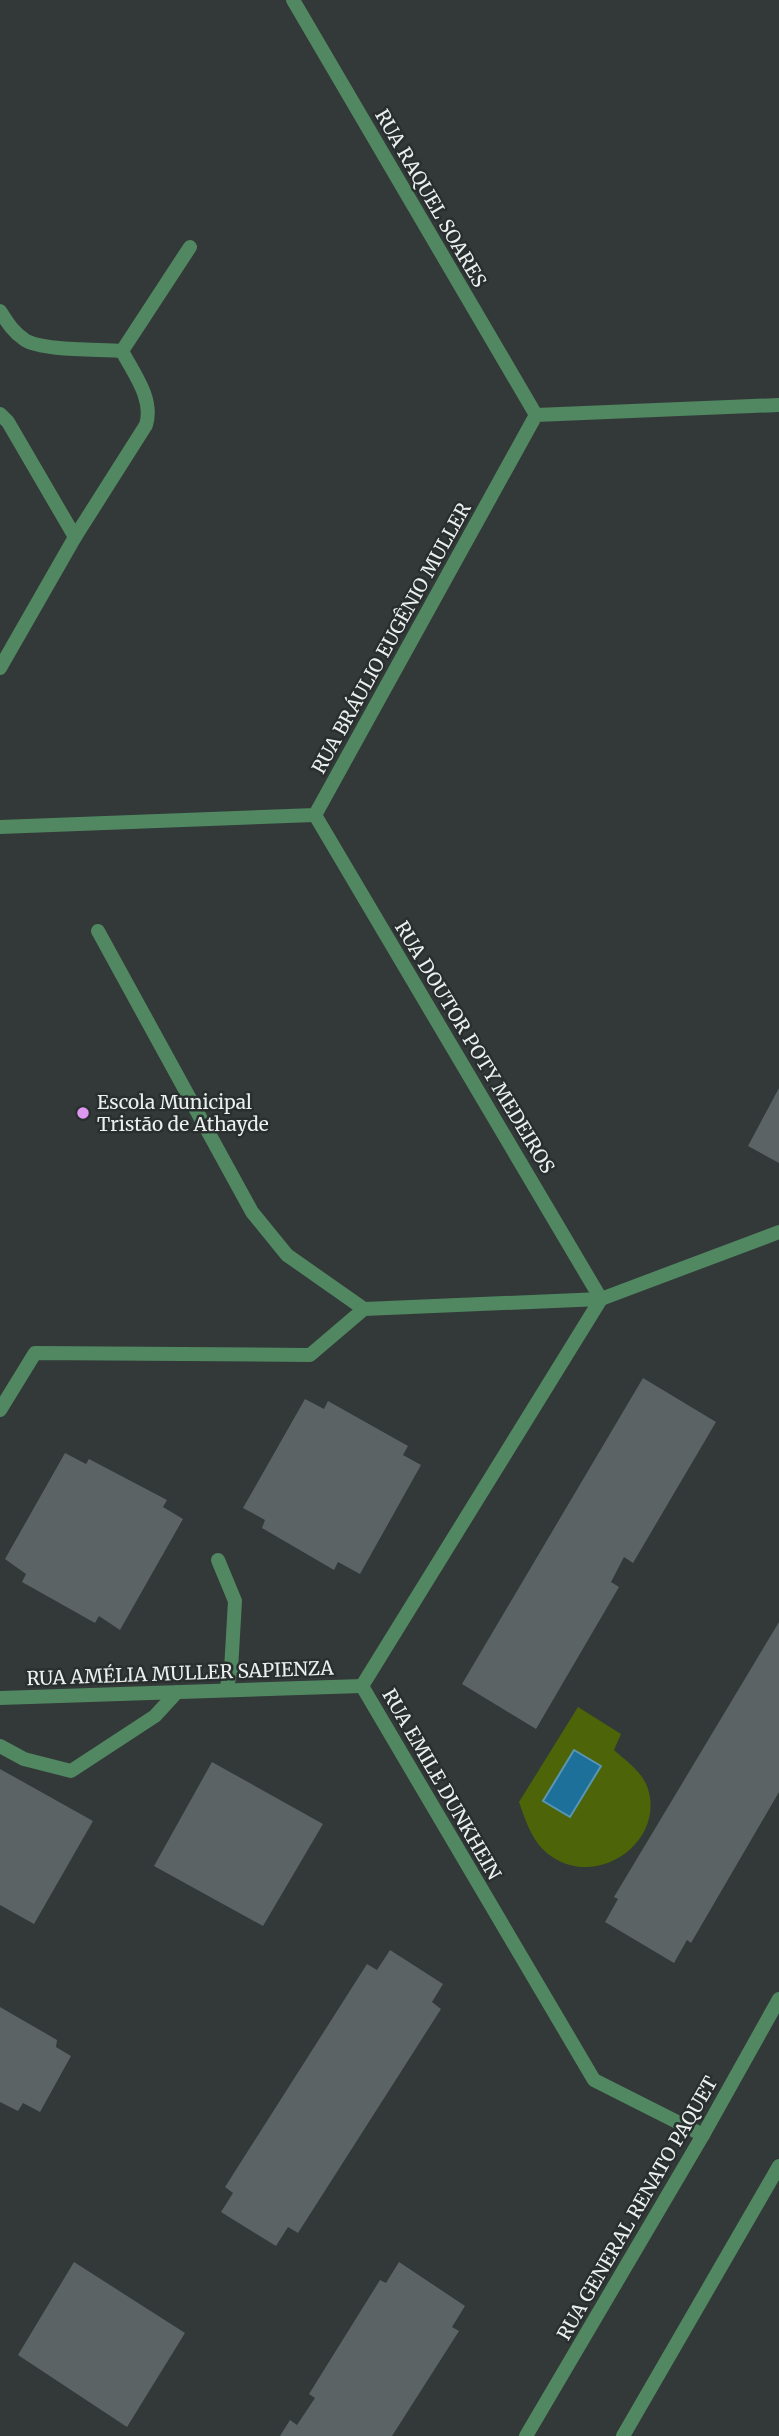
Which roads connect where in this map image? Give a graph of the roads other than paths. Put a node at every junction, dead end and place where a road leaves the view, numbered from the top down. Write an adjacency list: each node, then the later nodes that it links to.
1 (293, 0): 7 (street, RUA RAQUEL SOARES)
2 (190, 247): 4 (street)
3 (0, 311): 4 (street)
4 (122, 351): 8 (street)
5 (779, 405): 7 (street)
6 (0, 414): 8 (street)
7 (536, 415): 10 (street, RUA BRÁULIO EUGÊNIO MULLER)
8 (75, 537): 9 (street)
9 (0, 668)
10 (316, 815): 11 (street); 14 (street, RUA DOUTOR POTY MEDEIROS)
11 (0, 827)
12 (98, 931): 15 (street)
13 (779, 1232): 14 (street)
14 (601, 1299): 15 (street); 18 (street, RUA EMILE DUNKHEIN)
15 (365, 1308): 16 (street)
16 (0, 1410)
17 (218, 1560): 19 (street)
18 (362, 1686): 19 (street, RUA AMÉLIA MULLER SAPIENZA); 24 (street, RUA EMILE DUNKHEIN)
19 (226, 1690): 20 (street, RUA AMÉLIA MULLER SAPIENZA)
20 (177, 1692): 21 (street, RUA AMÉLIA MULLER SAPIENZA); 22 (street)
21 (0, 1698)
22 (0, 1746)
23 (779, 1999): 24 (street, RUA GENERAL RENATO PAQUET)
24 (703, 2136): 26 (street, RUA GENERAL RENATO PAQUET)
25 (779, 2166): 27 (street)
26 (526, 2436)
27 (622, 2436)

